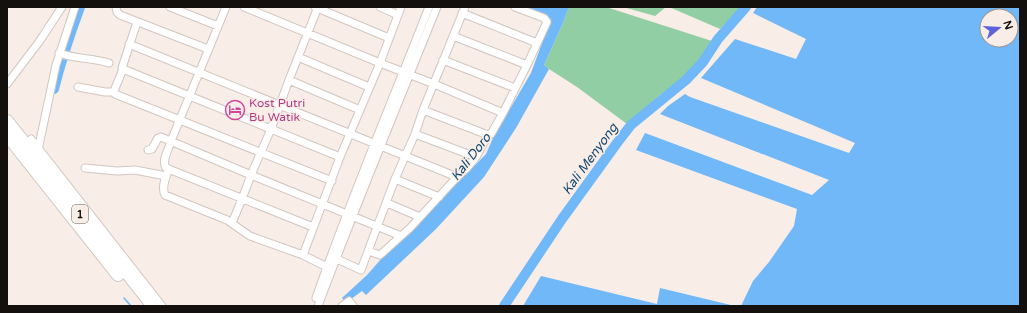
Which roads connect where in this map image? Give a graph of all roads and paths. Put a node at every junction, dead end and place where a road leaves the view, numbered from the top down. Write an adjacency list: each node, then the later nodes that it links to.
1 (62, 7): 12 (street); 33 (street)
2 (116, 7): 15 (street)
3 (170, 7): 16 (street)
4 (226, 7): 16 (street)
5 (244, 7): 17 (street)
6 (317, 7): 17 (street); 19 (street)
7 (380, 7): 14 (street)
8 (401, 7): 14 (street)
9 (429, 7): 31 (street)
10 (437, 7): 31 (street)
11 (515, 7): 20 (street)
12 (74, 8): 23 (street)
13 (464, 10): 18 (street); 20 (street)
14 (398, 15): 19 (street)
15 (137, 22): 21 (street); 22 (street)
16 (218, 26): 22 (street)
17 (308, 33): 24 (street); 27 (street)
18 (452, 36): 25 (street); 28 (street)
19 (389, 38): 27 (street)
20 (537, 43): 28 (street)
21 (129, 44): 29 (street); 30 (street)
22 (208, 49): 30 (street)
23 (63, 55): 26 (street); 47 (street)
24 (298, 57): 32 (street); 36 (street)
25 (443, 60): 34 (street); 37 (street)
26 (109, 63)
27 (380, 63): 31 (street); 36 (street)
28 (527, 65): 37 (street)
29 (123, 69): 38 (street); 39 (street)
30 (199, 72): 39 (street); 40 (street)
31 (407, 73): 34 (street); 54 (street)
32 (288, 80): 40 (street); 41 (street)
33 (7, 84)
34 (434, 84): 42 (street); 43 (street)
35 (78, 87): 38 (street)
36 (369, 87): 41 (street)
37 (515, 88): 43 (street)
38 (114, 92): 44 (street)
39 (189, 96): 44 (street); 46 (street)
40 (280, 105): 46 (street); 48 (street)
41 (360, 110): 48 (street)
42 (423, 110): 49 (street); 51 (street)
43 (503, 113): 51 (street)
44 (180, 120): 53 (street); 57 (street)
45 (7, 121): 52 (highway, 1)
46 (271, 129): 57 (street); 58 (street)
47 (42, 130): 52 (street); 56 (street)
48 (350, 133): 54 (street); 58 (street)
49 (415, 134): 59 (street); 60 (street)
50 (7, 135): 67 (highway, 1)
51 (488, 135): 60 (street)
52 (28, 141): 56 (highway, 1)
53 (172, 141): 55 (street); 62 (street); 63 (street)
54 (377, 145): 59 (street); 72 (street)
55 (148, 150)
56 (37, 151): 67 (highway, 1); 85 (street)
57 (261, 153): 63 (street); 66 (street)
58 (340, 157): 66 (street)
59 (405, 157): 64 (street); 65 (street)
60 (476, 157): 64 (street)
61 (85, 168): 62 (street)
62 (166, 174): 69 (street); 74 (street)
63 (250, 175): 69 (street); 71 (street)
64 (458, 177): 68 (street)
65 (395, 179): 68 (street); 70 (street)
66 (332, 181): 71 (street)
67 (51, 184): 83 (highway, 1); 84 (highway, 1)
68 (439, 197): 73 (street)
69 (242, 199): 74 (street); 76 (street)
70 (387, 203): 73 (street); 75 (street)
71 (322, 204): 72 (street); 76 (street)
72 (350, 216): 75 (street); 80 (street); 81 (street)
73 (420, 217): 77 (street)
74 (232, 223): 79 (street)
75 (377, 226): 77 (street); 78 (street)
76 (313, 227): 79 (street)
77 (401, 236): 78 (street)
78 (368, 252): 80 (street)
79 (302, 255): 81 (street)
80 (337, 258): 81 (street)
81 (329, 268): 82 (street)
82 (319, 297): 86 (street); 87 (street)
83 (142, 306)
84 (152, 306)
85 (162, 306)
86 (314, 306)
87 (318, 306)
88 (342, 306): 89 (street)
89 (353, 306)

